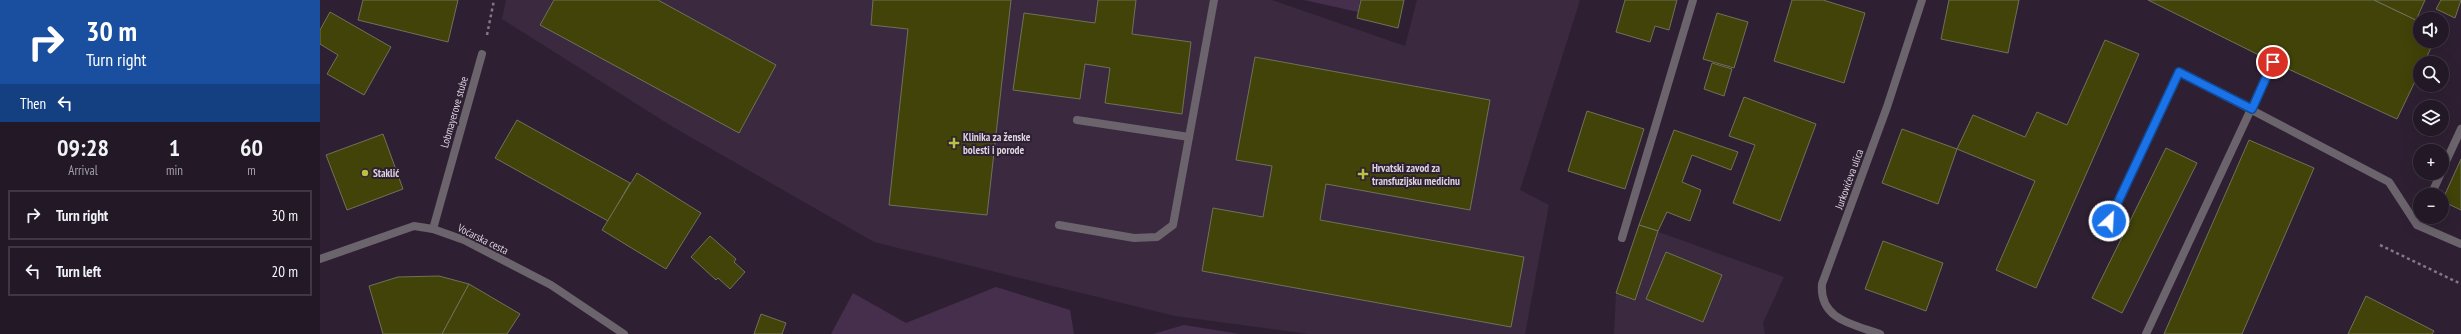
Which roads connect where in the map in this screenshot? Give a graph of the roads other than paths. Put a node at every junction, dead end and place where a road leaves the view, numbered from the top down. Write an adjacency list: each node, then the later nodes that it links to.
1 (1214, 0): 9 (street)
2 (1693, 0): 15 (street)
3 (1922, 0): 19 (street, Jurkovićeva ulica)
4 (482, 54): 14 (street, Lobmayerove stube)
5 (2273, 62): 6 (street)
6 (2252, 109): 11 (street); 13 (street); 20 (street)
7 (1077, 120): 9 (street)
8 (2461, 128): 10 (street)
9 (1189, 137): 12 (street)
10 (2449, 154)
11 (2109, 221)
12 (1059, 224)
13 (2417, 225): 16 (street)
14 (433, 229): 17 (street, Voćarska cesta); 18 (street, Voćarska cesta)
15 (1622, 238)
16 (2461, 244)
17 (320, 259)
18 (624, 334)
19 (1880, 334)
20 (2146, 334)

